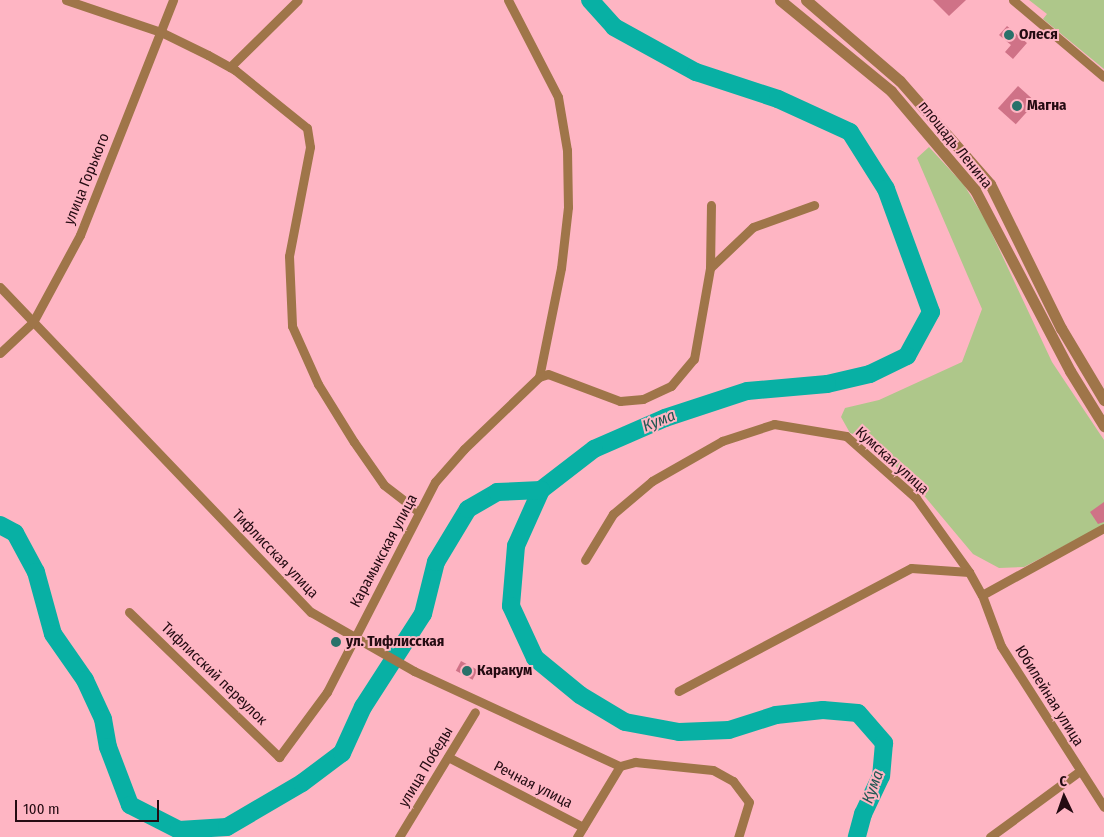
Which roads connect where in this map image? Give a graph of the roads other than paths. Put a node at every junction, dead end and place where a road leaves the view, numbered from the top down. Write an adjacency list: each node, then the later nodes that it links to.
1 (66, 0): 8 (street)
2 (173, 0): 8 (street, улица Горького)
3 (298, 0): 9 (street)
4 (508, 0): 17 (street)
5 (780, 0): 19 (street, площадь Ленина)
6 (806, 0): 18 (street, площадь Ленина)
7 (1013, 0): 10 (street)
8 (161, 32): 9 (street); 15 (street, улица Горького)
9 (230, 67): 20 (street)
10 (1104, 76)
11 (712, 205): 13 (street)
12 (814, 205): 13 (street)
13 (710, 268): 17 (street)
14 (0, 287): 15 (street, Тифлисская улица)
15 (33, 322): 16 (street, улица Горького); 26 (street, Тифлисская улица)
16 (0, 354)
17 (539, 377): 20 (street, Карамыкская улица)
18 (1104, 400)
19 (1104, 426)
20 (419, 512): 26 (street, Карамыкская улица)
21 (1104, 528): 24 (street)
22 (585, 560): 23 (street, Кумская улица)
23 (969, 572): 24 (street, Юбилейная улица); 27 (street)
24 (982, 595): 32 (street, Юбилейная улица)
25 (128, 612): 29 (street, Тифлисский переулок)
26 (354, 638): 29 (street, Карамыкская улица); 31 (street, Тифлисская улица)
27 (679, 691)
28 (475, 712): 30 (street, улица Победы)
29 (279, 757)
30 (448, 757): 34 (street, Речная улица); 36 (street, улица Победы)
31 (620, 766): 34 (street, Речная улица); 38 (street)
32 (1080, 771): 33 (street, Юбилейная улица); 35 (street)
33 (1104, 807)
34 (583, 827): 37 (street, Речная улица)
35 (996, 835)
36 (399, 837)
37 (576, 837)
38 (738, 837)

